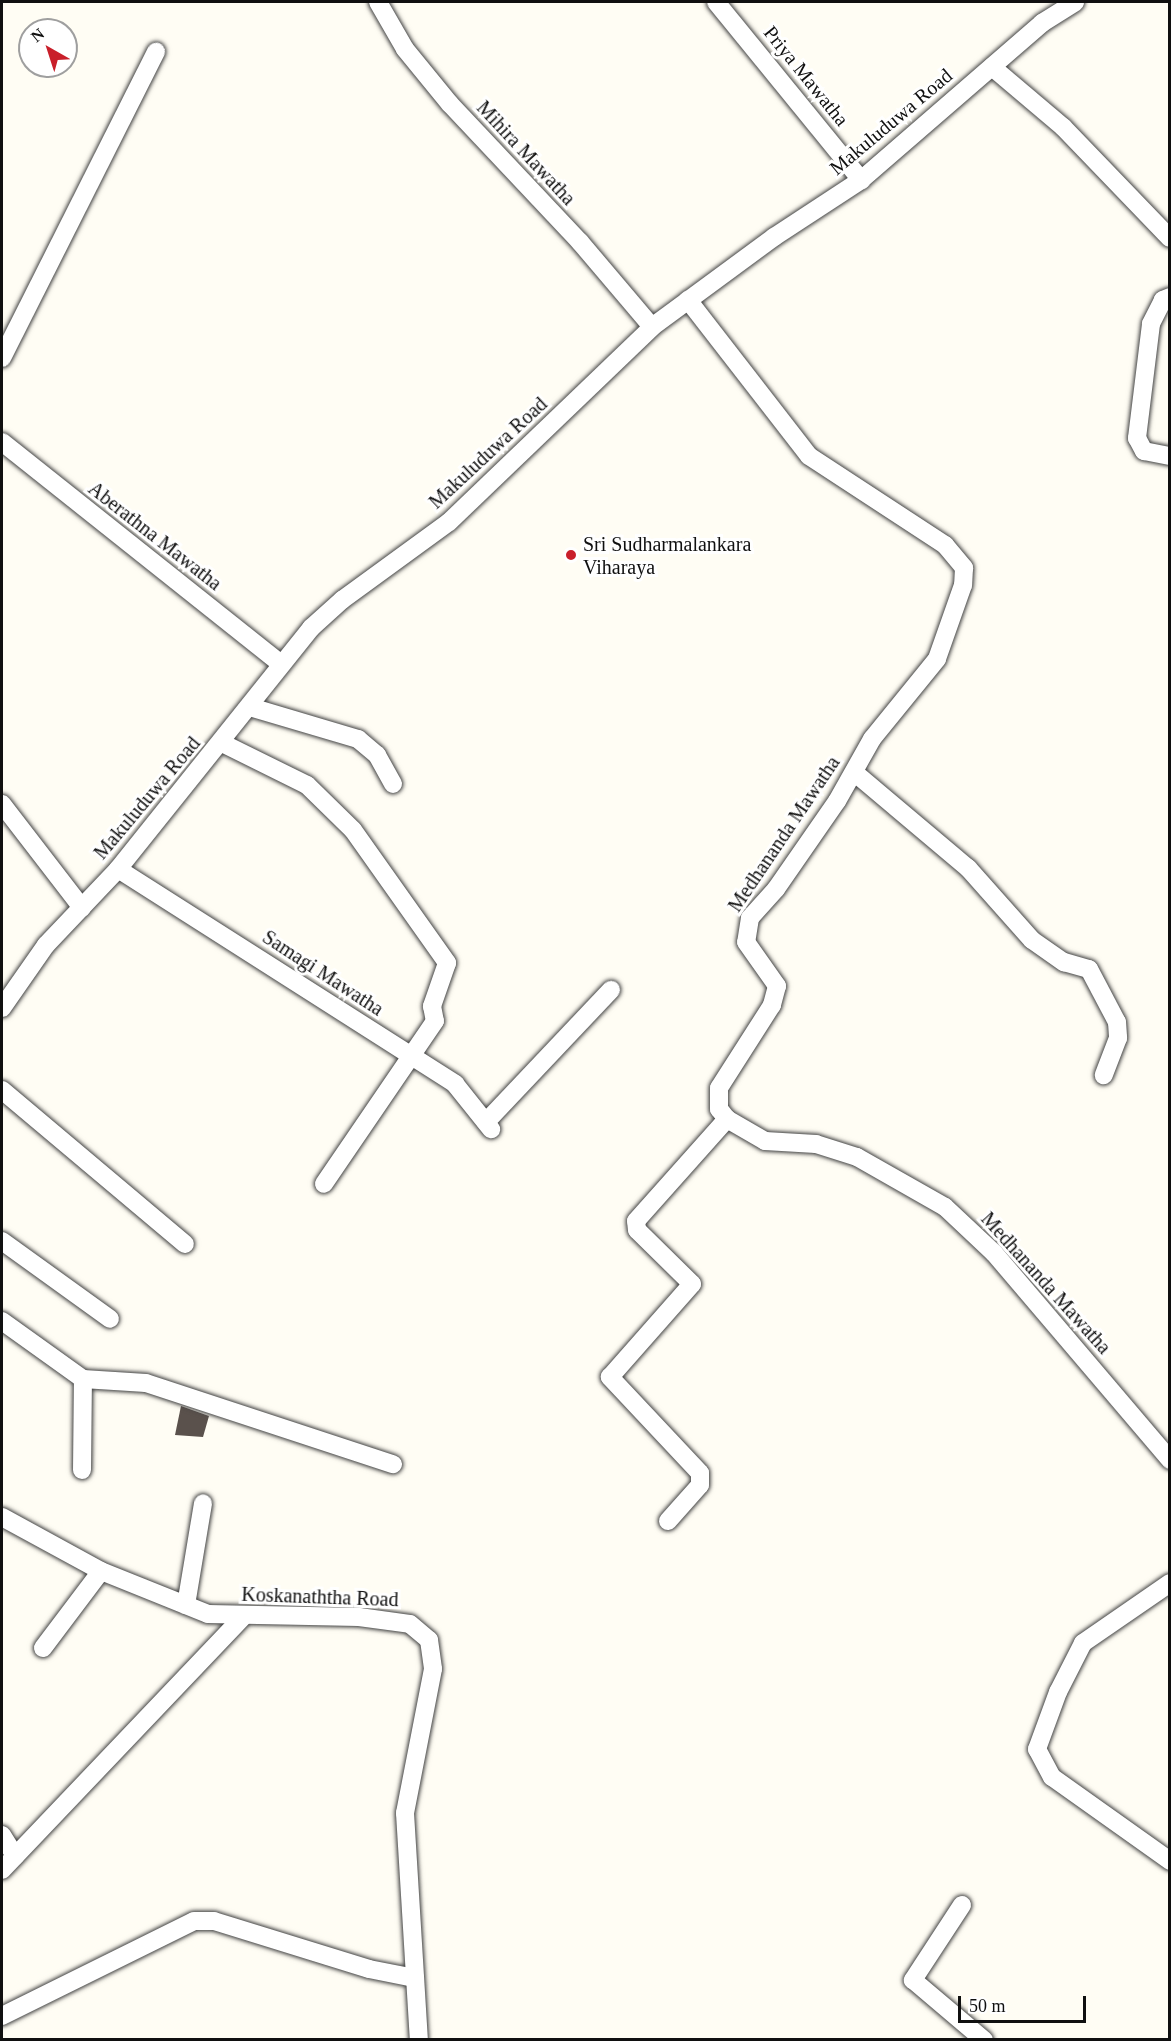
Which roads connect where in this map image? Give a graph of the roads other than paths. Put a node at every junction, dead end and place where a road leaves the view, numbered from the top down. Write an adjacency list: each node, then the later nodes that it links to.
1 (378, 2): 10 (street, Mihira Mawatha)
2 (717, 2): 6 (street, Priya Mawatha)
3 (1075, 2): 5 (street, Makuluduwa Road)
4 (156, 52): 11 (street)
5 (992, 67): 6 (street, Makuluduwa Road); 7 (street)
6 (861, 180): 9 (street, Makuluduwa Road)
7 (1170, 238)
8 (1170, 297): 13 (street)
9 (687, 300): 10 (street, Makuluduwa Road); 17 (street, Medhananda Mawatha)
10 (652, 327): 14 (street, Makuluduwa Road)
11 (2, 358)
12 (2, 442): 14 (street, Aberathna Mawatha)
13 (1170, 456)
14 (281, 664): 15 (street, Makuluduwa Road)
15 (250, 707): 16 (street, Makuluduwa Road); 18 (street)
16 (222, 744): 20 (street, Makuluduwa Road); 24 (street)
17 (855, 773): 25 (street); 27 (street, Medhananda Mawatha)
18 (393, 784)
19 (2, 804): 21 (street)
20 (118, 869): 21 (street, Makuluduwa Road); 24 (street, Samagi Mawatha)
21 (82, 908): 23 (street, Makuluduwa Road)
22 (611, 990): 24 (street, Samagi Mawatha)
23 (2, 1008)
24 (413, 1058): 28 (street)
25 (1104, 1075)
26 (2, 1090): 30 (street)
27 (727, 1119): 34 (street, Medhananda Mawatha); 39 (street)
28 (324, 1184)
29 (2, 1241): 31 (street)
30 (185, 1244)
31 (110, 1319)
32 (2, 1321): 33 (street)
33 (83, 1379): 35 (street); 36 (street)
34 (1170, 1460)
35 (393, 1464)
36 (82, 1470)
37 (203, 1503): 42 (street)
38 (2, 1517): 40 (street, Koskanaththa Road)
39 (668, 1521)
40 (101, 1570): 42 (street, Koskanaththa Road); 44 (street)
41 (1170, 1583): 47 (street)
42 (186, 1605): 43 (street, Koskanaththa Road)
43 (244, 1616): 46 (street); 50 (street, Koskanaththa Road)
44 (43, 1648)
45 (2, 1835): 46 (street)
46 (15, 1856): 48 (street)
47 (1170, 1861)
48 (2, 1870)
49 (962, 1905): 53 (street)
50 (415, 1978): 51 (street); 52 (street, Koskanaththa Road)
51 (2, 2016)
52 (418, 2040)
53 (984, 2040)

